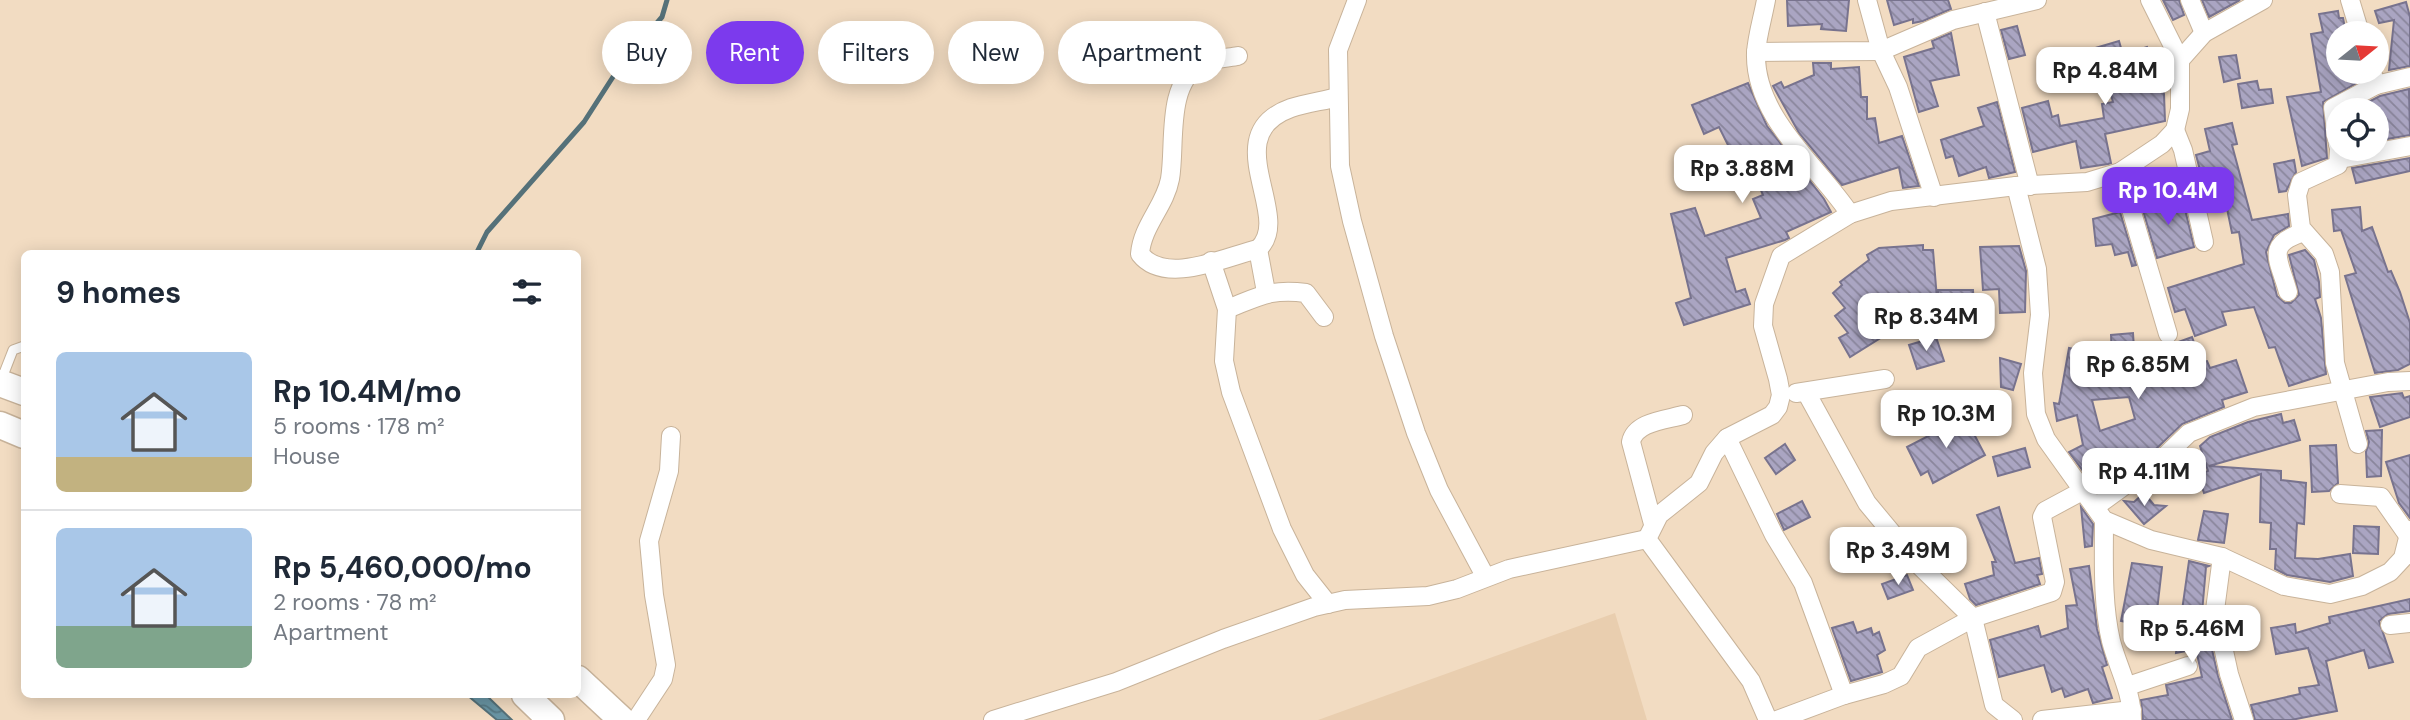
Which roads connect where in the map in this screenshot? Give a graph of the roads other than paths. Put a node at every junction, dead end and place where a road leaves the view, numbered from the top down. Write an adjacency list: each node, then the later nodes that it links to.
1 (1357, 0): 19 (street)
2 (1766, 0): 13 (street)
3 (1867, 0): 12 (street)
4 (2037, 0): 9 (street)
5 (2150, 0): 15 (street)
6 (2190, 0): 11 (street)
7 (2263, 0): 11 (street)
8 (2350, 0): 10 (street)
9 (1985, 12): 12 (street); 26 (street)
10 (2356, 21)
11 (2204, 33): 15 (street)
12 (1881, 51): 13 (street); 27 (street)
13 (1756, 52): 28 (street)
14 (1238, 56): 32 (street)
15 (2179, 60): 21 (street)
16 (2410, 77): 17 (street)
17 (2389, 78)
18 (2366, 84): 20 (street)
19 (1338, 97): 31 (street); 59 (street)
20 (2347, 98)
21 (2175, 130): 25 (street); 30 (street)
22 (2410, 146): 23 (street)
23 (2389, 147)
24 (2334, 161): 29 (street)
25 (2120, 172): 26 (street); 37 (street)
26 (2023, 186): 27 (street); 52 (street)
27 (1934, 197): 28 (street)
28 (1850, 214): 45 (street)
29 (2304, 232): 34 (street); 43 (street)
30 (2204, 242)
31 (1258, 249): 32 (street); 33 (street)
32 (1211, 261): 35 (street)
33 (1266, 292): 35 (street); 36 (street)
34 (2288, 292)
35 (1227, 309): 60 (street)
36 (1324, 317)
37 (2168, 334)
38 (21, 347): 41 (lane)
39 (1885, 379): 44 (street)
40 (2410, 381): 43 (street)
41 (0, 383): 42 (main road)
42 (21, 391)
43 (2341, 391): 51 (street); 54 (street)
44 (1806, 392): 45 (street); 61 (street)
45 (1781, 395): 50 (street)
46 (1683, 415): 55 (street)
47 (0, 425): 48 (main road)
48 (21, 435)
49 (671, 436): 72 (street)
50 (1727, 438): 55 (street); 67 (street)
51 (2358, 444)
52 (2084, 490): 54 (street); 61 (street)
53 (2340, 494): 56 (street)
54 (2100, 513): 57 (street); 66 (street)
55 (1650, 531): 59 (street); 74 (street)
56 (2408, 532): 58 (street)
57 (2222, 557): 58 (street); 78 (street)
58 (2407, 560)
59 (1485, 576): 60 (street)
60 (1328, 604): 73 (street)
61 (1973, 618): 67 (street); 76 (street)
62 (2410, 623): 63 (street)
63 (2390, 625)
64 (2188, 666): 66 (street)
65 (581, 682): 71 (main road)
66 (2128, 686): 69 (street)
67 (1844, 695): 75 (street)
68 (528, 698): 70 (main road)
69 (2132, 715): 77 (street)
70 (551, 720)
71 (622, 720)
72 (636, 720)
73 (993, 720)
74 (1768, 720)
75 (1777, 720)
76 (2013, 720)
77 (2042, 720)
78 (2244, 720)

